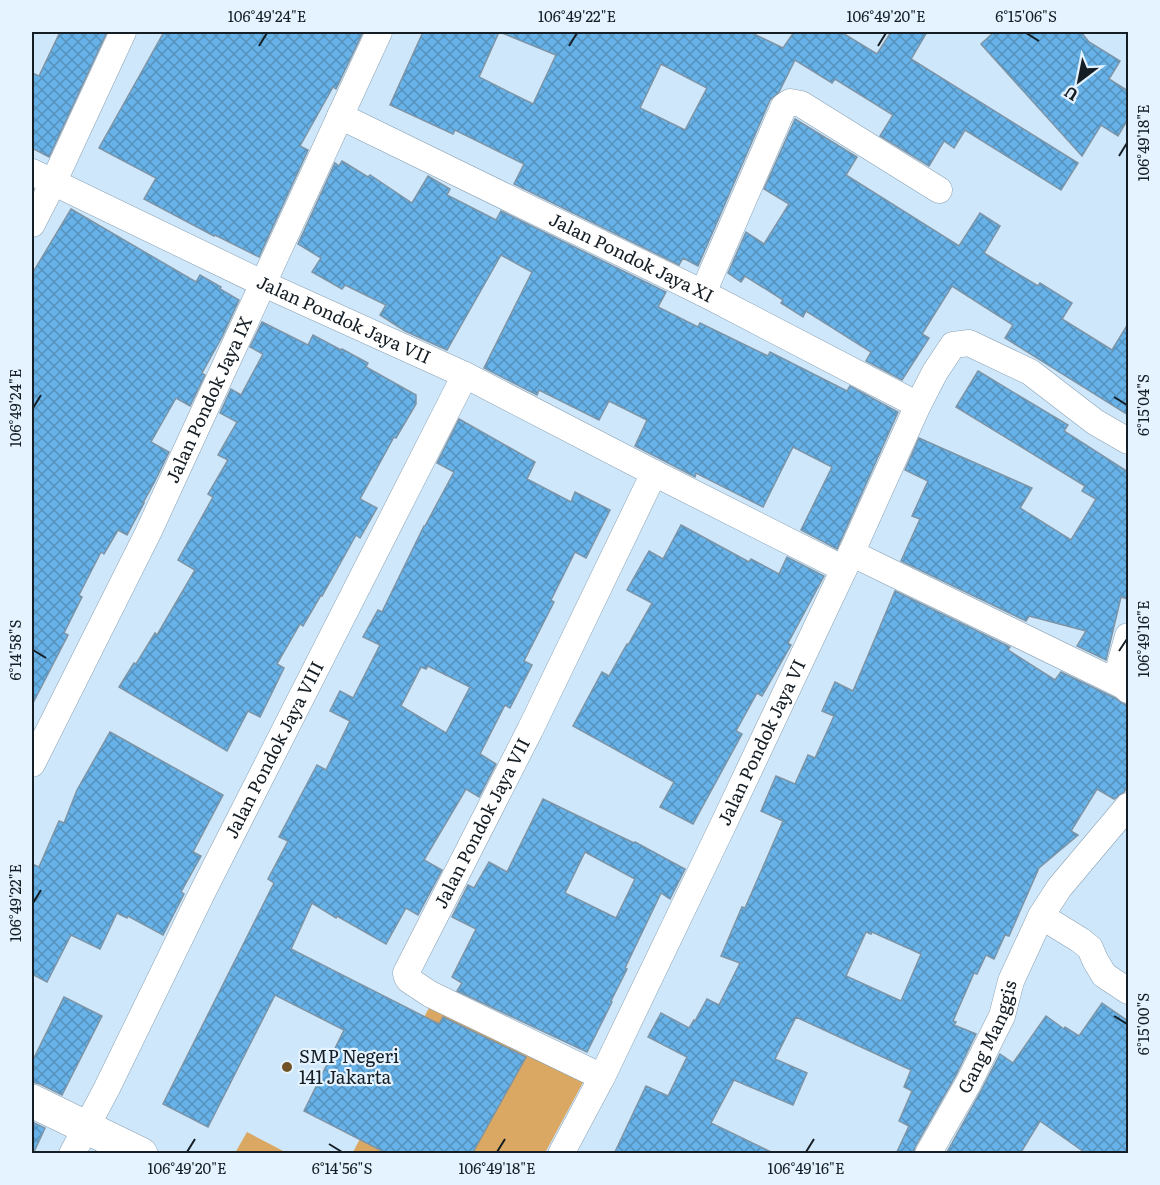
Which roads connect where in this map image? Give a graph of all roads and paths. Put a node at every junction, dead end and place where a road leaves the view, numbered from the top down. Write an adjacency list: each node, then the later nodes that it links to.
1 (123, 32): 4 (street)
2 (379, 32): 3 (street, Jalan Pondok Jaya IX)
3 (340, 116): 7 (street, Jalan Pondok Jaya IX); 8 (street, Jalan Pondok Jaya XI)
4 (42, 178): 6 (street); 7 (street, Jalan Pondok Jaya VII)
5 (939, 190): 8 (street)
6 (32, 224)
7 (264, 284): 9 (street, Jalan Pondok Jaya VII); 16 (street, Jalan Pondok Jaya IX)
8 (703, 293): 10 (street, Jalan Pondok Jaya XI)
9 (465, 375): 12 (street, Jalan Pondok Jaya VII); 22 (street, Jalan Pondok Jaya VIII)
10 (918, 405): 11 (street, Jalan Pondok Jaya VI); 13 (street, Jalan Pondok Jaya VI)
11 (1128, 441)
12 (654, 473): 13 (street, Jalan Pondok Jaya VII); 20 (street, Jalan Pondok Jaya VII)
13 (847, 561): 15 (street, Jalan Pondok Jaya VII); 20 (street, Jalan Pondok Jaya VI)
14 (1128, 636): 15 (street)
15 (1126, 688)
16 (32, 764)
17 (1128, 806): 18 (street, Gang Manggis)
18 (1041, 916): 19 (street); 25 (street, Gang Manggis)
19 (1128, 991)
20 (602, 1077): 24 (street, Jalan Pondok Jaya VI)
21 (32, 1101): 22 (street)
22 (79, 1140): 23 (street)
23 (141, 1154)
24 (561, 1154)
25 (928, 1154)

